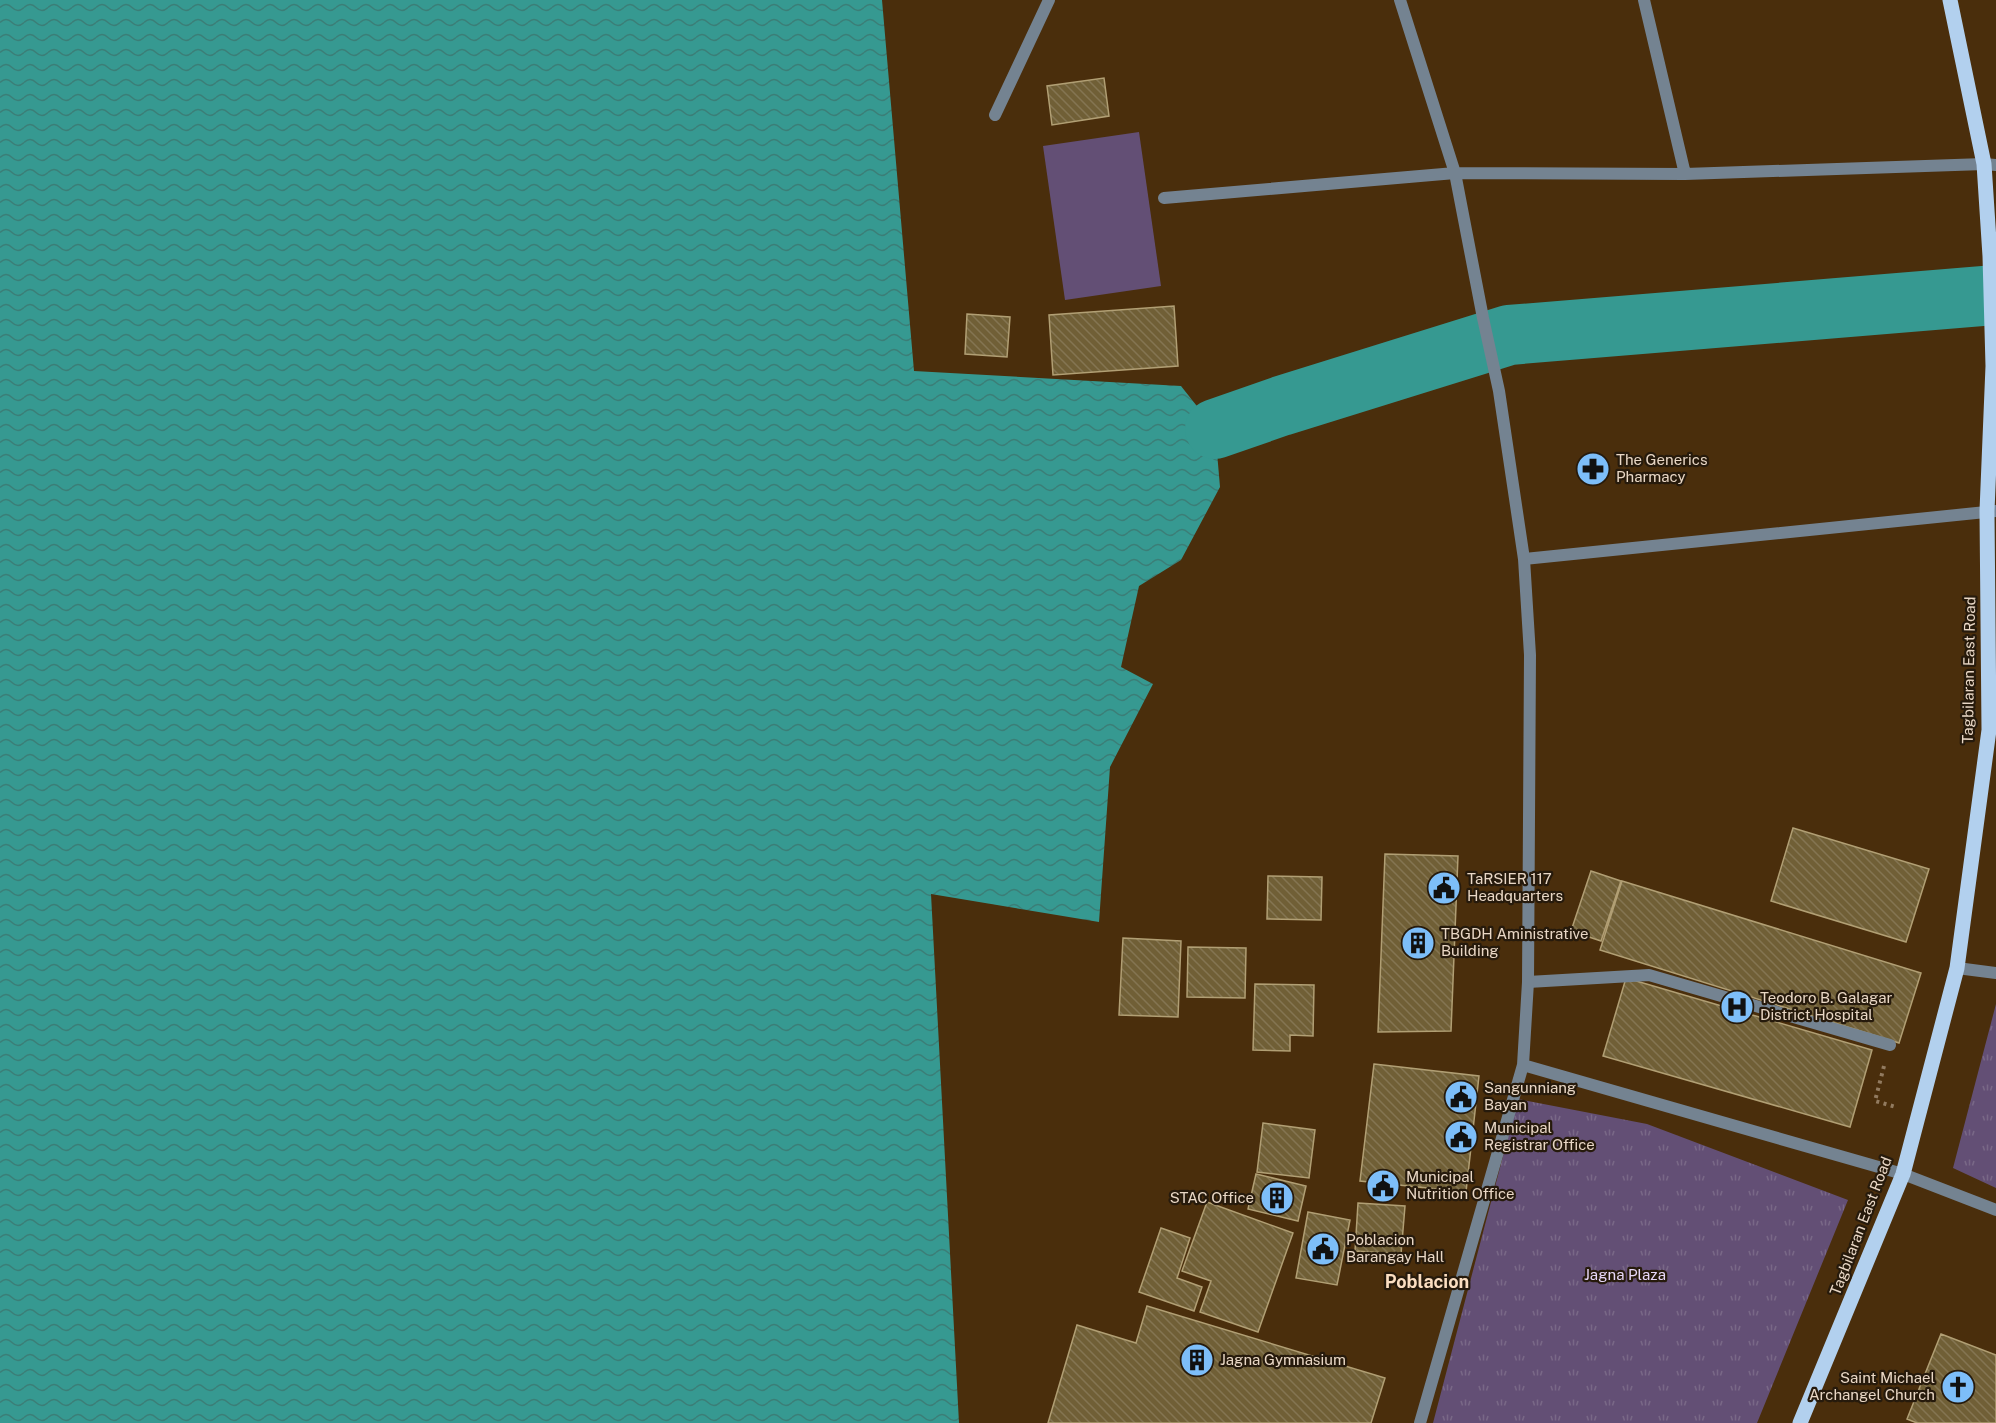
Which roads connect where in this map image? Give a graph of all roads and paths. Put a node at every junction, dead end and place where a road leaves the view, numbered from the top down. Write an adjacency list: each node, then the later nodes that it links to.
1 (1049, 0): 5 (street)
2 (1400, 0): 7 (street)
3 (1644, 0): 8 (street)
4 (1950, 0): 6 (main road, Tagbilaran East Road)
5 (995, 115)
6 (1990, 164): 8 (street); 10 (main road, Tagbilaran East Road)
7 (1455, 173): 8 (street); 9 (street); 11 (street)
8 (1684, 174)
9 (1164, 198)
10 (1992, 511): 11 (street); 12 (main road, Tagbilaran East Road)
11 (1524, 559): 14 (street)
12 (1957, 968): 13 (street); 17 (main road, Tagbilaran East Road)
13 (1996, 973)
14 (1528, 982): 15 (street); 16 (street)
15 (1890, 1045): 17 (path)
16 (1523, 1065): 18 (street); 20 (street)
17 (1919, 1114): 18 (main road, Tagbilaran East Road)
18 (1903, 1174): 19 (street); 21 (main road, Tagbilaran East Road)
19 (1996, 1210)
20 (1420, 1423)
21 (1800, 1423)

